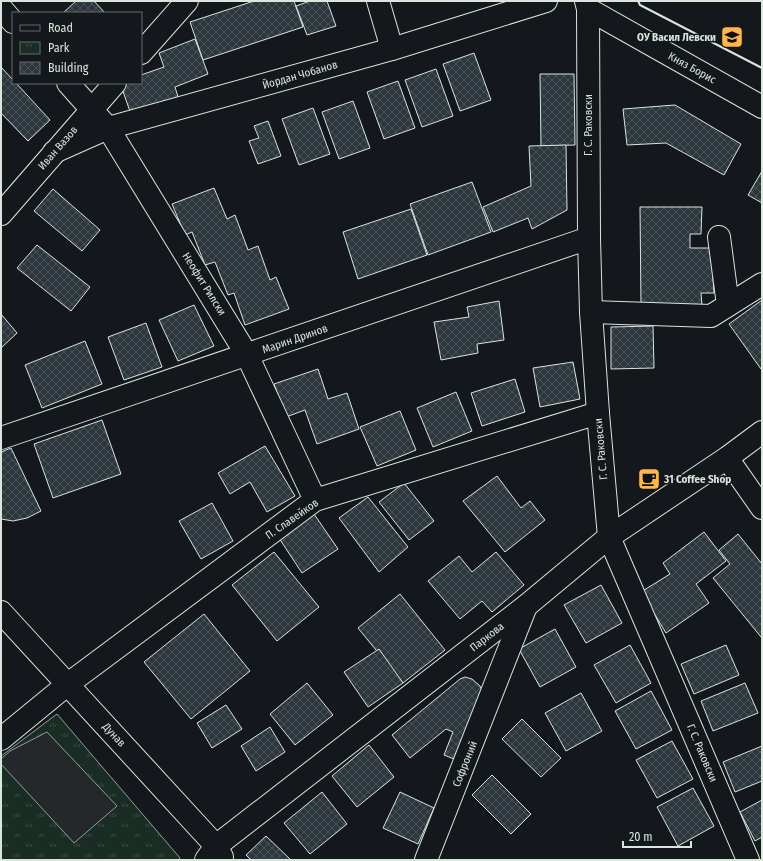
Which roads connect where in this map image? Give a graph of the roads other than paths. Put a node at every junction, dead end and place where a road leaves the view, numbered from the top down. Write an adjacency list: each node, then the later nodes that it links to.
1 (187, 1): 8 (street)
2 (378, 1): 7 (street)
3 (546, 1): 7 (street, Йордан Чобанов)
4 (587, 5): 11 (street, Княз Борис); 17 (street, Г. С. Раковски)
5 (1, 8): 6 (street)
6 (12, 21)
7 (392, 49): 13 (street, Йордан Чобанов)
8 (142, 52)
9 (69, 84): 12 (street, Неофит Рилски)
10 (114, 84): 12 (street, Иван Вазов)
11 (762, 107)
12 (91, 110): 13 (street, Неофит Рилски); 14 (street, Иван Вазов)
13 (108, 128): 14 (street, Йордан Чобанов); 21 (street, Неофит Рилски)
14 (54, 152): 15 (street, Иван Вазов)
15 (1, 214)
16 (719, 237): 19 (street)
17 (589, 238): 20 (street, Г. С. Раковски); 21 (street, Марин Дринов)
18 (762, 284): 19 (street)
19 (728, 305): 20 (street)
20 (591, 312): 22 (street, Г. С. Раковски)
21 (248, 355): 24 (street, Марин Дринов); 26 (street, Неофит Рилски)
22 (598, 413): 26 (street, П. Славейков); 28 (street, Г. С. Раковски)
23 (762, 432): 25 (street, Паркова)
24 (1, 438)
25 (727, 458): 27 (street); 28 (street, Паркова)
26 (315, 500): 31 (street, П. Славейков)
27 (762, 508)
28 (609, 537): 29 (street, Паркова); 35 (street, Г. С. Раковски)
29 (526, 606): 33 (street, Паркова); 34 (street, Софроний)
30 (1, 612): 31 (street, Дунав)
31 (68, 684): 32 (street, П. Славейков); 33 (street, Дунав)
32 (1, 739)
33 (215, 855)
34 (426, 860)
35 (748, 860)

